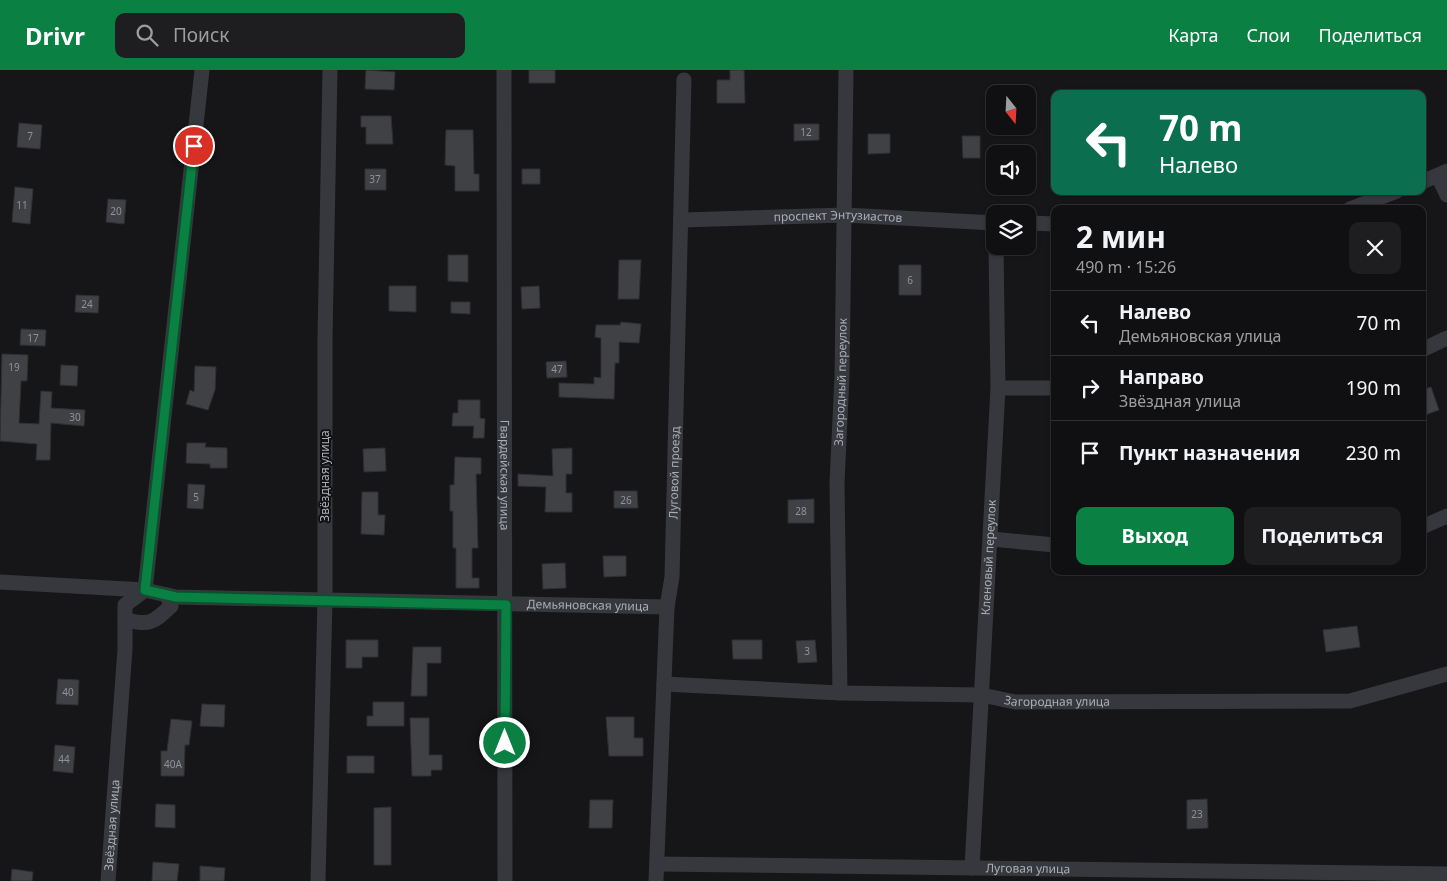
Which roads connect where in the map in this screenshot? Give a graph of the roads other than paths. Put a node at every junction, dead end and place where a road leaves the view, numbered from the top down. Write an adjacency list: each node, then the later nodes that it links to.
1 (202, 70): 26 (street)
2 (330, 70): 28 (street, Звёздная улица)
3 (504, 70): 29 (street, Гвардейская улица)
4 (846, 70): 11 (street, Загородный переулок)
5 (684, 80): 12 (street, Луговой проезд)
6 (1443, 174): 7 (street); 9 (street)
7 (1426, 180)
8 (1387, 195): 10 (street)
9 (1447, 195)
10 (1360, 205)
11 (845, 215): 12 (street, проспект Энтузиастов); 13 (street, проспект Энтузиастов); 34 (street, Загородный переулок)
12 (682, 220): 30 (street, Луговой проезд)
13 (986, 223)
14 (1036, 223): 15 (street)
15 (1051, 224)
16 (996, 255): 19 (street, Кленовый переулок)
17 (1447, 338): 18 (street)
18 (1426, 348)
19 (998, 388): 20 (street); 23 (street, Кленовый переулок)
20 (1051, 388)
21 (1447, 516): 22 (street)
22 (1426, 525)
23 (991, 539): 24 (street); 35 (street, Кленовый переулок)
24 (1051, 545)
25 (0, 582): 26 (street, Демьяновская улица)
26 (145, 590): 27 (street, Демьяновская улица); 31 (street, Звёздная улица)
27 (167, 595): 28 (street, Демьяновская улица); 31 (street)
28 (325, 601): 29 (street, Демьяновская улица); 40 (street, Звёздная улица)
29 (506, 605): 30 (street, Демьяновская улица); 41 (street, Гвардейская улица)
30 (667, 607): 33 (street, Луговой проезд)
31 (125, 620): 39 (street, Звёздная улица)
32 (1447, 674): 35 (street, Загородная улица)
33 (664, 684): 34 (street, Загородная улица); 36 (street, Луговой проезд)
34 (840, 693): 35 (street, Загородная улица)
35 (982, 695): 37 (street, Кленовый переулок)
36 (657, 864): 37 (street, Луговая улица); 42 (street)
37 (972, 868): 38 (street, Луговая улица)
38 (1447, 874)
39 (105, 879)
40 (318, 881)
41 (505, 881)
42 (656, 881)

